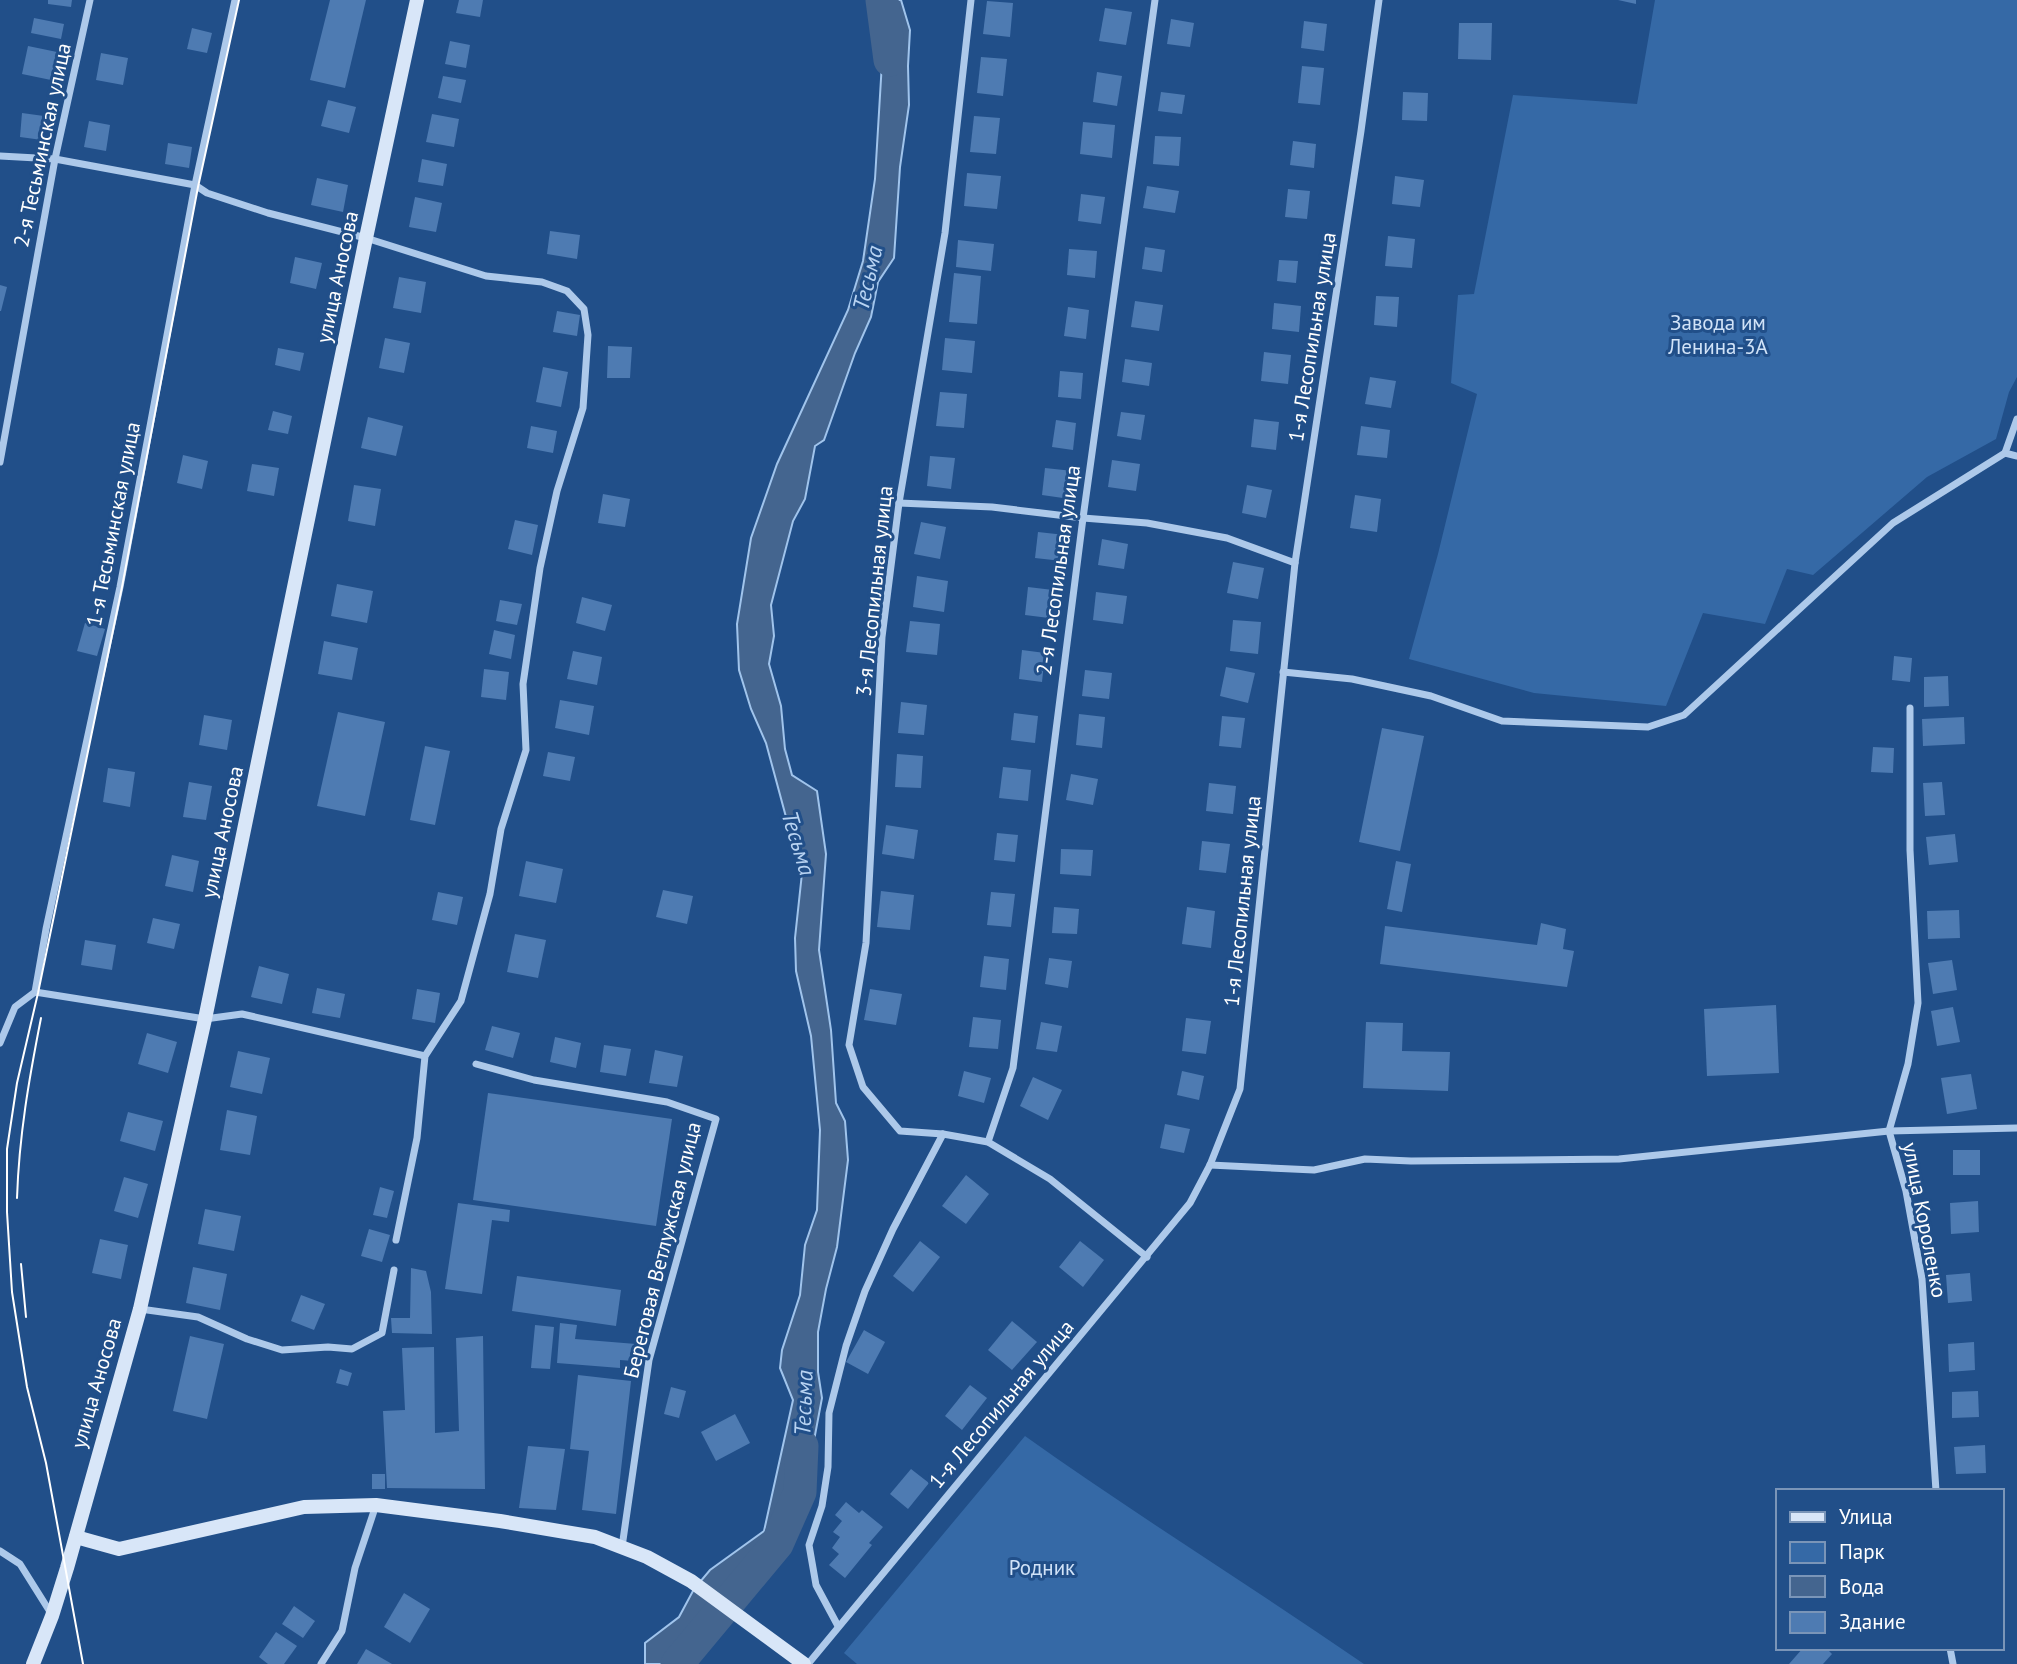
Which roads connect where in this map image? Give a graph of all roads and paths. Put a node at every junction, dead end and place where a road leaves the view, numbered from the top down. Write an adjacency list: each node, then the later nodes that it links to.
1 (90, 0): 8 (street, 2-я Тесьминская улица)
2 (235, 0): 9 (street, 1-я Тесьминская улица)
3 (417, 0): 10 (main road, улица Аносова)
4 (971, 0): 15 (street, 3-я Лесопильная улица)
5 (1155, 0): 16 (street, 2-я Лесопильная улица)
6 (1379, 0): 17 (street, 1-я Лесопильная улица)
7 (0, 156): 8 (street)
8 (54, 159): 9 (street); 14 (street, 2-я Тесьминская улица)
9 (195, 185): 10 (street); 20 (street, 1-я Тесьминская улица)
10 (366, 238): 21 (main road, улица Аносова); 23 (street)
11 (2017, 419): 12 (street)
12 (2005, 453): 13 (street); 18 (street)
13 (2017, 456)
14 (0, 462)
15 (900, 503): 16 (street); 27 (street, 3-я Лесопильная улица)
16 (1083, 518): 17 (street); 28 (street, 2-я Лесопильная улица)
17 (1295, 563): 18 (street, 1-я Лесопильная улица)
18 (1283, 672): 29 (street, 1-я Лесопильная улица)
19 (1910, 709): 26 (street, улица Короленко)
20 (35, 992): 21 (street); 22 (street)
21 (205, 1019): 23 (street); 33 (main road, улица Аносова)
22 (0, 1043)
23 (425, 1056): 30 (street)
24 (476, 1065): 37 (street, Береговая Ветлужская улица)
25 (2017, 1128): 26 (street)
26 (1889, 1131): 29 (street); 34 (street, улица Короленко)
27 (943, 1134): 28 (street, 3-я Лесопильная улица); 40 (street)
28 (988, 1142): 31 (street)
29 (1210, 1165): 31 (street, 1-я Лесопильная улица)
30 (396, 1240)
31 (1147, 1257): 40 (street, 1-я Лесопильная улица)
32 (394, 1269): 33 (street)
33 (140, 1309): 36 (main road, улица Аносова)
34 (1936, 1489)
35 (376, 1505): 36 (main road); 37 (main road); 42 (street)
36 (76, 1537): 39 (main road, улица Аносова)
37 (622, 1548): 43 (main road)
38 (0, 1551): 39 (street)
39 (52, 1616): 41 (main road, улица Аносова)
40 (838, 1626): 43 (street, 1-я Лесопильная улица)
41 (33, 1664)
42 (321, 1664)
43 (806, 1664)

